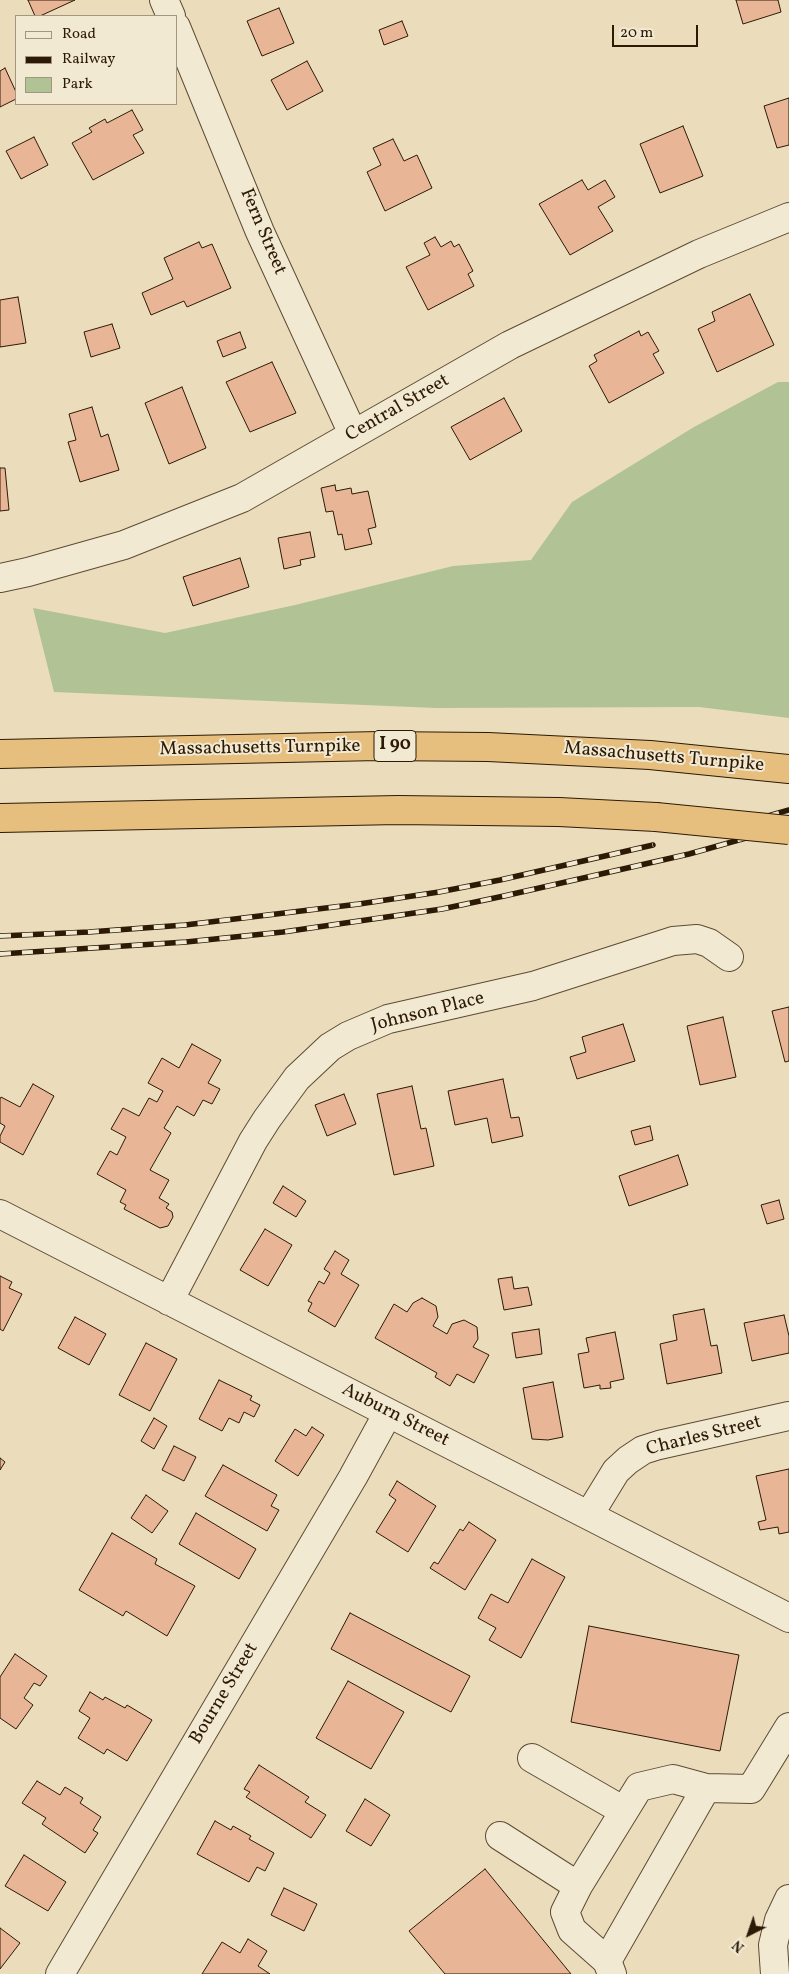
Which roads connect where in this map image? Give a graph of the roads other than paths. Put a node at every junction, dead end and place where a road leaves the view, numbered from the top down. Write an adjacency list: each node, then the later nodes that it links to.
1 (164, 0): 2 (street)
2 (172, 15)
3 (178, 32): 5 (street, Fern Street)
4 (789, 217): 5 (street, Central Street)
5 (353, 434): 6 (street, Central Street)
6 (0, 578)
7 (0, 754): 8 (highway, Massachusetts Turnpike / I 90)
8 (789, 769)
9 (0, 818): 10 (highway, bridge)
10 (789, 830)
11 (729, 957): 13 (street, Johnson Place)
12 (0, 1214): 13 (street, Auburn Street)
13 (169, 1301): 14 (street, Auburn Street)
14 (388, 1413): 16 (street, Auburn Street); 26 (street, Bourne Street)
15 (789, 1416): 16 (street, Charles Street)
16 (589, 1515): 17 (street, Auburn Street)
17 (789, 1618)
18 (789, 1727): 20 (street)
19 (532, 1758): 21 (street)
20 (706, 1788): 21 (street); 25 (street)
21 (624, 1811): 23 (street)
22 (500, 1836): 23 (street)
23 (578, 1886): 25 (street)
24 (789, 1899): 27 (street)
25 (610, 1967)
26 (60, 1974)
27 (775, 1974)

